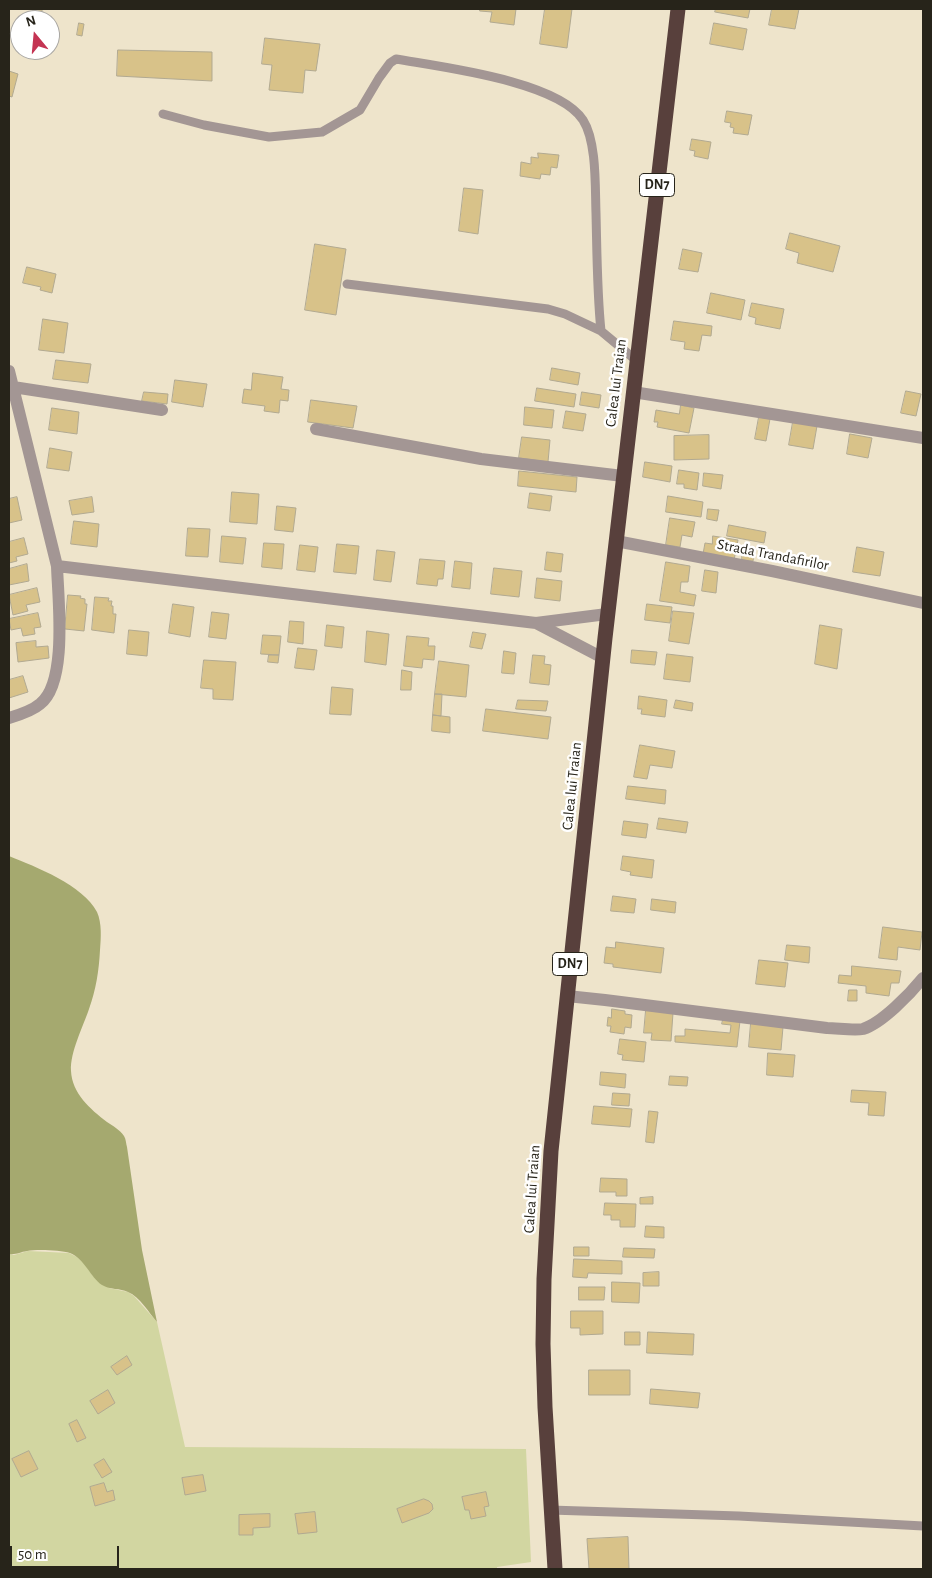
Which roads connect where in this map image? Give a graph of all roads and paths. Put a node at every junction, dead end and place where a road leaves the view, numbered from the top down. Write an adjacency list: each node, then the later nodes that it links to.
1 (678, 9): 5 (highway, Calea lui Traian / DN7)
2 (163, 114): 4 (lane)
3 (347, 284): 4 (lane)
4 (602, 331): 5 (lane)
5 (636, 361): 8 (highway, Calea lui Traian / DN7)
6 (9, 371): 7 (street)
7 (13, 388): 9 (street); 14 (street)
8 (633, 392): 11 (street); 12 (highway, Calea lui Traian / DN7)
9 (162, 410)
10 (316, 429): 12 (street)
11 (923, 438)
12 (623, 476): 13 (highway, Calea lui Traian / DN7)
13 (616, 541): 15 (street, Strada Trandafirilor); 16 (highway, Calea lui Traian / DN7)
14 (57, 566): 17 (street); 19 (street)
15 (923, 604)
16 (607, 614): 17 (street); 18 (highway, Calea lui Traian / DN7)
17 (536, 623): 18 (street)
18 (603, 658): 21 (highway, Calea lui Traian / DN7)
19 (9, 718)
20 (923, 978): 21 (street)
21 (567, 996): 22 (highway, Calea lui Traian / DN7)
22 (550, 1510): 23 (lane); 24 (highway, Calea lui Traian / DN7)
23 (923, 1526)
24 (555, 1569)

